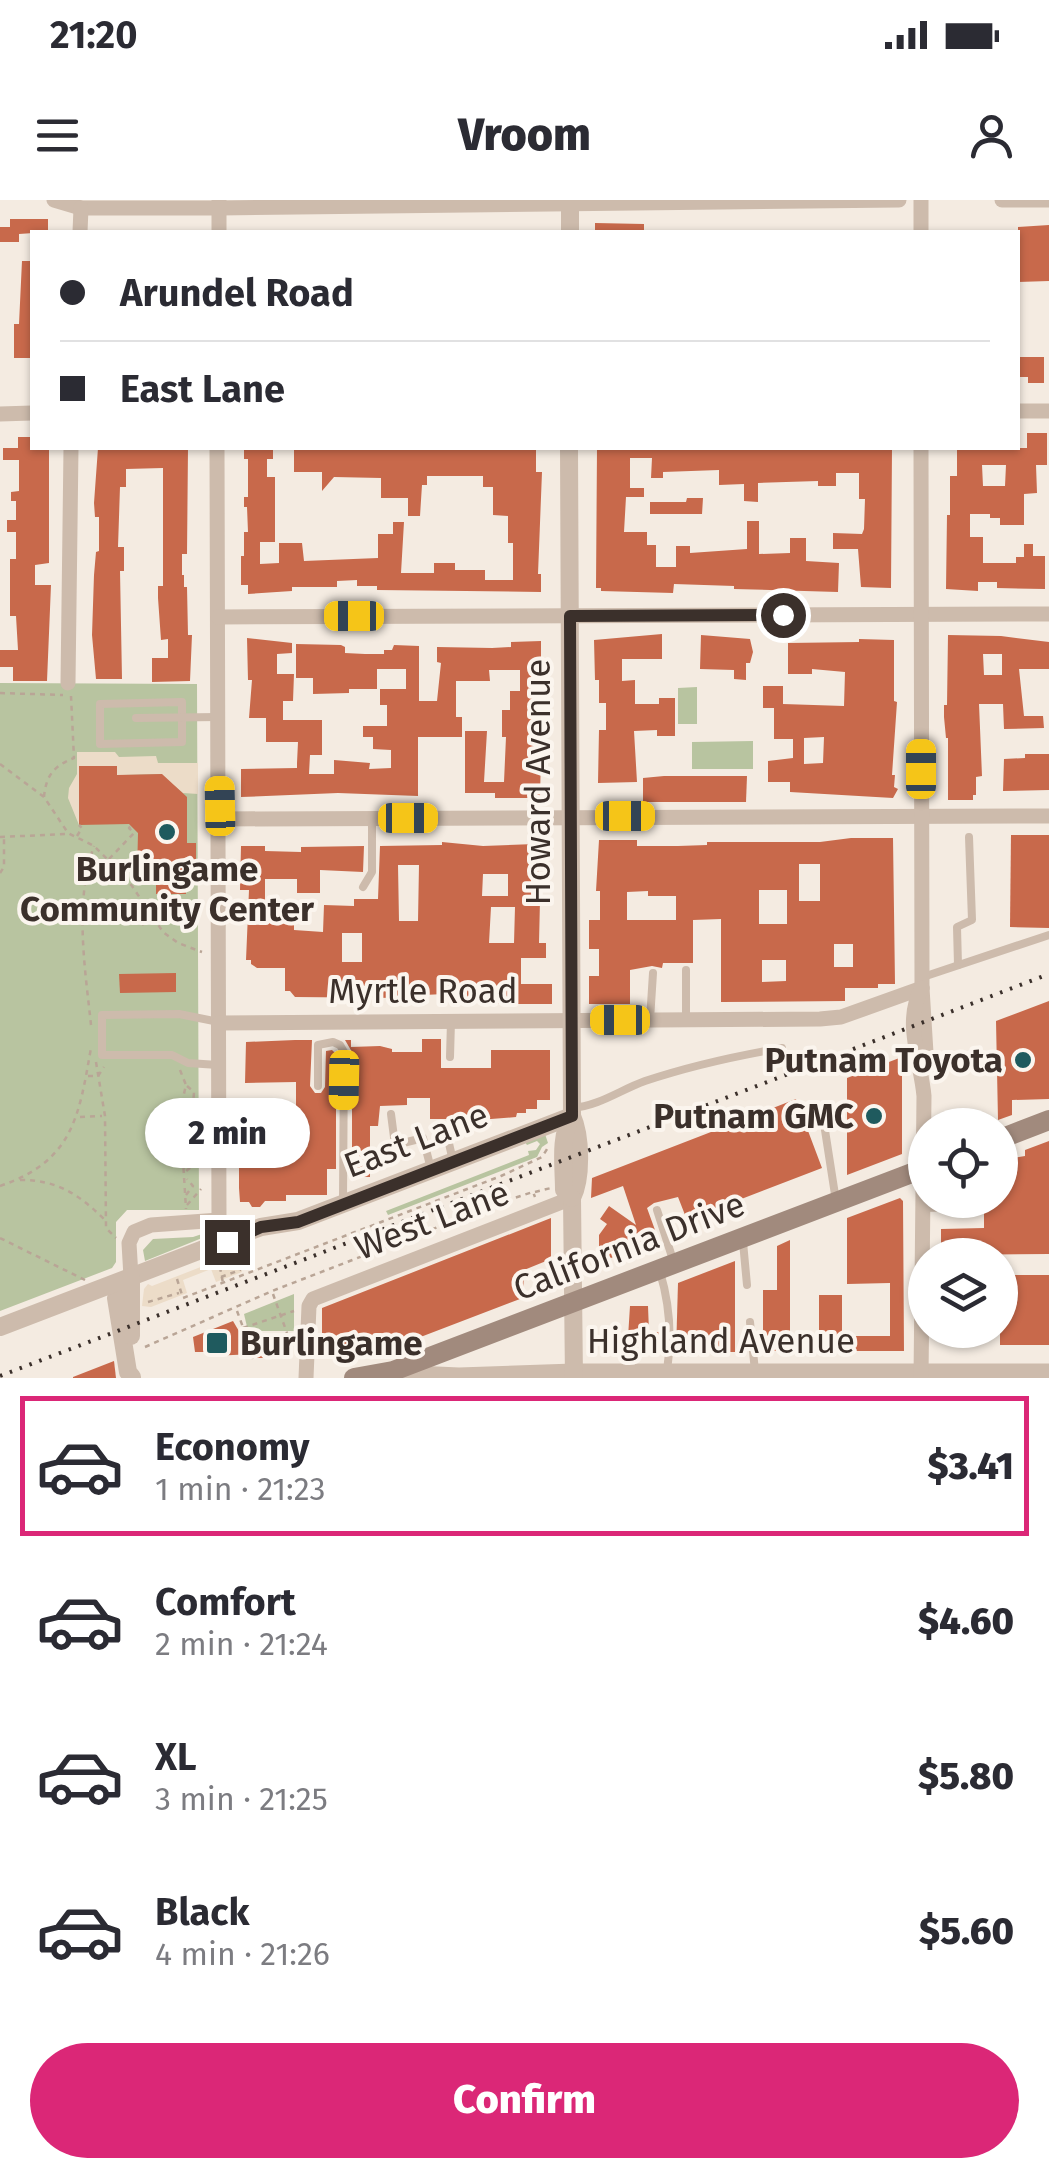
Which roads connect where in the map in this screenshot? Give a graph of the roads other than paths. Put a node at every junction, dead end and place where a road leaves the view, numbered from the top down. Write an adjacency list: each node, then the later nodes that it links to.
1 (54, 200): 8 (street)
2 (899, 200): 6 (street)
3 (921, 200): 12 (street)
4 (1002, 200): 5 (street)
5 (1049, 200)
6 (570, 202): 7 (street); 11 (street)
7 (219, 204): 8 (street); 10 (street)
8 (81, 208): 9 (street)
9 (80, 230)
10 (219, 230)
11 (570, 230)
12 (921, 230)
13 (1020, 412): 14 (street)
14 (1049, 412)
15 (30, 413): 16 (street)
16 (0, 414)
17 (71, 450): 25 (street)
18 (217, 450): 24 (street)
19 (569, 450): 23 (street, Howard Avenue)
20 (922, 450): 21 (street)
21 (921, 614): 22 (street); 23 (street); 30 (street)
22 (1049, 614)
23 (570, 616): 24 (street); 29 (street, Howard Avenue)
24 (218, 617): 27 (street)
25 (68, 683)
26 (181, 717): 26 (lane); 27 (lane); 28 (lane)
27 (218, 717): 33 (street)
28 (136, 718)
29 (570, 816): 30 (street); 32 (street); 41 (street, Howard Avenue)
30 (922, 816): 31 (street); 40 (street)
31 (1049, 816)
32 (372, 818): 33 (street); 35 (lane)
33 (220, 819): 45 (street)
34 (969, 838): 37 (lane)
35 (363, 887)
36 (1049, 936): 37 (lane)
37 (958, 965): 40 (lane)
38 (686, 970): 43 (lane)
39 (653, 973): 42 (lane)
40 (922, 983): 43 (street, Myrtle Road); 50 (street)
41 (572, 1020): 42 (street, Myrtle Road); 44 (street, Myrtle Road); 52 (street, Howard Avenue)
42 (650, 1020): 43 (street, Myrtle Road)
43 (686, 1020)
44 (451, 1021): 45 (street, Myrtle Road); 47 (lane)
45 (220, 1022): 48 (street); 48 (lane)
46 (782, 1048): 52 (lane)
47 (450, 1056)
48 (218, 1064): 64 (street)
49 (318, 1086): 62 (lane)
50 (922, 1108)
51 (822, 1110): 61 (lane)
52 (572, 1112): 57 (street, East Lane); 60 (street, Howard Avenue)
53 (391, 1114): 58 (lane)
54 (1049, 1120): 56 (main road)
55 (445, 1126): 57 (lane)
56 (1018, 1132)
57 (453, 1161): 58 (street, East Lane)
58 (431, 1169): 62 (street, East Lane)
59 (908, 1174): 61 (main road, California Drive)
60 (572, 1198): 70 (street, Howard Avenue); 84 (street, West Lane)
61 (836, 1201): 65 (main road, California Drive)
62 (343, 1204): 66 (street, East Lane)
63 (657, 1210): 67 (lane)
64 (218, 1220): 66 (street); 68 (street)
65 (742, 1238): 67 (main road, California Drive); 69 (lane)
66 (222, 1249): 68 (street, East Lane)
67 (667, 1267): 70 (main road, California Drive); 74 (lane)
68 (131, 1277): 72 (street, East Lane); 83 (street)
69 (747, 1285)
70 (574, 1302): 76 (main road, California Drive); 78 (street, Howard Avenue)
71 (750, 1322): 77 (lane)
72 (0, 1327)
73 (922, 1348): 80 (street)
74 (667, 1371): 78 (street, Highland Avenue); 79 (street, Highland Avenue)
75 (1049, 1371): 81 (street, Highland Avenue)
76 (393, 1372): 82 (street, Highland Avenue); 85 (main road, California Drive)
77 (748, 1373): 79 (street, Highland Avenue); 80 (street, Highland Avenue)
78 (574, 1374): 82 (street, Highland Avenue)
79 (693, 1374)
80 (921, 1374): 81 (street, Highland Avenue)
81 (1018, 1374)
82 (459, 1377)
83 (132, 1378)
84 (306, 1378)
85 (354, 1378)

